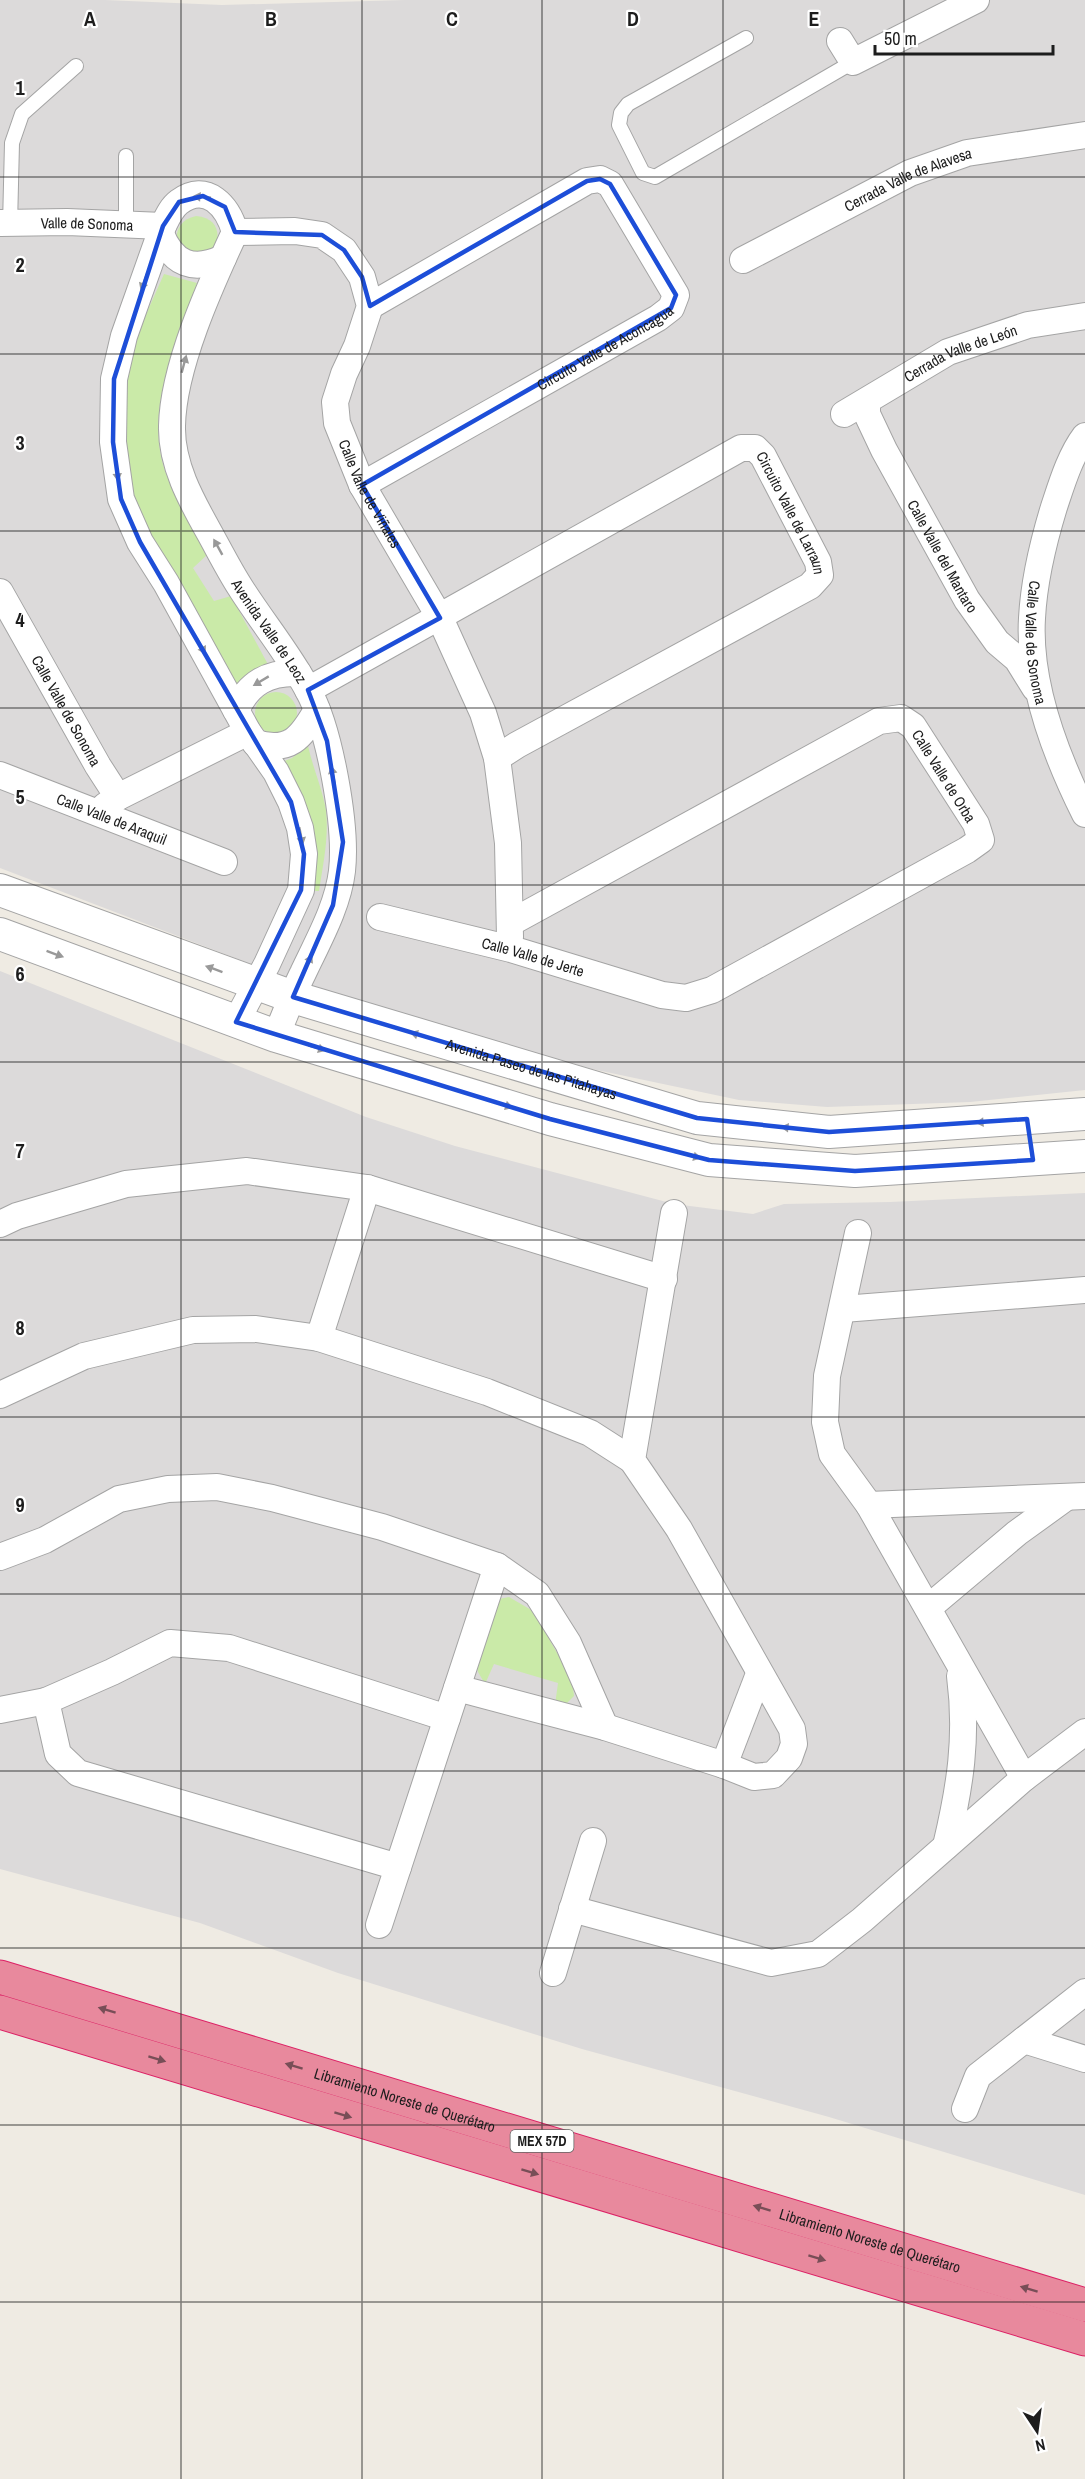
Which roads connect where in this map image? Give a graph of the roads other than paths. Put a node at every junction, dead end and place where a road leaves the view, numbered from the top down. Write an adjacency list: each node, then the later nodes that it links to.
1 (976, 0): 3 (street)
2 (746, 38): 3 (lane)
3 (847, 52)
4 (76, 66): 8 (lane)
5 (1085, 135): 12 (street, Cerrada Valle de Alavesa)
6 (126, 156): 7 (lane)
7 (126, 224): 8 (street, Valle de Sonoma); 9 (street, Valle de Sonoma)
8 (3, 229)
9 (162, 230): 10 (street, one-way to 9); 11 (street); 23 (street, one-way to 23)
10 (235, 232): 11 (street, Avenida Valle de Leoz); 13 (street)
11 (223, 258): 21 (street, Avenida Valle de Leoz, one-way to 11)
12 (743, 260)
13 (370, 306): 18 (street, Calle Valle de Viñales); 18 (street, Circuito Valle de Aconcagua)
14 (1085, 316): 15 (street, Cerrada Valle de León)
15 (867, 401): 16 (street, Cerrada Valle de León); 22 (street, Calle Valle del Mantaro)
16 (844, 414)
17 (1085, 436): 22 (street, Calle Valle de Sonoma)
18 (362, 485): 20 (street, Calle Valle de Viñales)
19 (0, 591): 27 (street, Calle Valle de Sonoma)
20 (440, 618): 21 (street, Circuito Valle de Larraun); 25 (street, Calle Valle de Viñales); 25 (street, Circuito Valle de Larraun)
21 (308, 691): 23 (street, Circuito Valle de Larraun, one-way to 23); 24 (street, Circuito Valle de Larraun); 33 (street, Avenida Valle de Leoz, one-way to 21)
22 (1041, 698): 29 (street, Calle Valle de Sonoma)
23 (237, 710): 24 (street)
24 (252, 738): 27 (street); 32 (street, one-way to 32)
25 (497, 758): 35 (street, Calle Valle de Viñales)
26 (0, 776): 28 (street, Calle Valle de Araquil)
27 (118, 797): 28 (street)
28 (97, 811): 30 (street, Calle Valle de Araquil)
29 (1085, 814)
30 (224, 862)
31 (0, 890): 38 (street, Avenida Paseo de las Pitahayas, one-way to 31)
32 (301, 890): 33 (street); 38 (street)
33 (333, 905): 39 (street, Avenida Valle de Leoz, one-way to 33)
34 (380, 917): 37 (street, Calle Valle de Jerte)
35 (510, 923): 37 (street, Calle Valle de Viñales); 40 (street, Calle Valle de Orba)
36 (3, 937): 41 (street, one-way to 41)
37 (511, 949): 40 (street, Calle Valle de Jerte)
38 (256, 984): 39 (street, Avenida Paseo de las Pitahayas); 41 (street)
39 (292, 997): 42 (street, Avenida Valle de Leoz); 44 (street, Avenida Paseo de las Pitahayas, one-way to 39)
40 (686, 998)
41 (236, 1022): 42 (street)
42 (276, 1035): 46 (street, one-way to 46)
43 (1085, 1114): 44 (street, Avenida Paseo de las Pitahayas)
44 (1028, 1119): 46 (street)
45 (1085, 1156): 46 (street)
46 (1033, 1160)
47 (367, 1188): 49 (street); 51 (street); 54 (street)
48 (674, 1213): 51 (street)
49 (0, 1224)
50 (858, 1233): 53 (street)
51 (664, 1279): 56 (street)
52 (1085, 1290): 53 (street)
53 (843, 1309): 58 (street)
54 (319, 1338): 55 (street); 56 (street)
55 (0, 1395)
56 (632, 1460): 63 (street)
57 (1075, 1497): 58 (street); 61 (street)
58 (869, 1505): 61 (street)
59 (0, 1557): 60 (street)
60 (497, 1566): 64 (street); 68 (street)
61 (928, 1608): 62 (street)
62 (957, 1660): 71 (street); 73 (street)
63 (759, 1674): 70 (street); 70 (street)
64 (457, 1688): 67 (street); 68 (street)
65 (46, 1701): 66 (street); 67 (street); 74 (street)
66 (0, 1710)
67 (447, 1718): 74 (street)
68 (605, 1727): 70 (street)
69 (1085, 1732): 71 (street)
70 (724, 1765)
71 (1024, 1778): 73 (street)
72 (593, 1841): 75 (street)
73 (946, 1846): 75 (street)
74 (398, 1867): 76 (street)
75 (572, 1909): 77 (street)
76 (379, 1925)
77 (553, 1973)
78 (0, 1977): 84 (highway, Libramiento Noreste de Querétaro / MEX 57D, one-way to 78)
79 (1085, 1992): 81 (street)
80 (0, 2012): 85 (highway, MEX 57D, one-way to 85)
81 (1024, 2040): 82 (street); 83 (street)
82 (1085, 2059)
83 (965, 2109)
84 (1085, 2306)
85 (1085, 2339)

